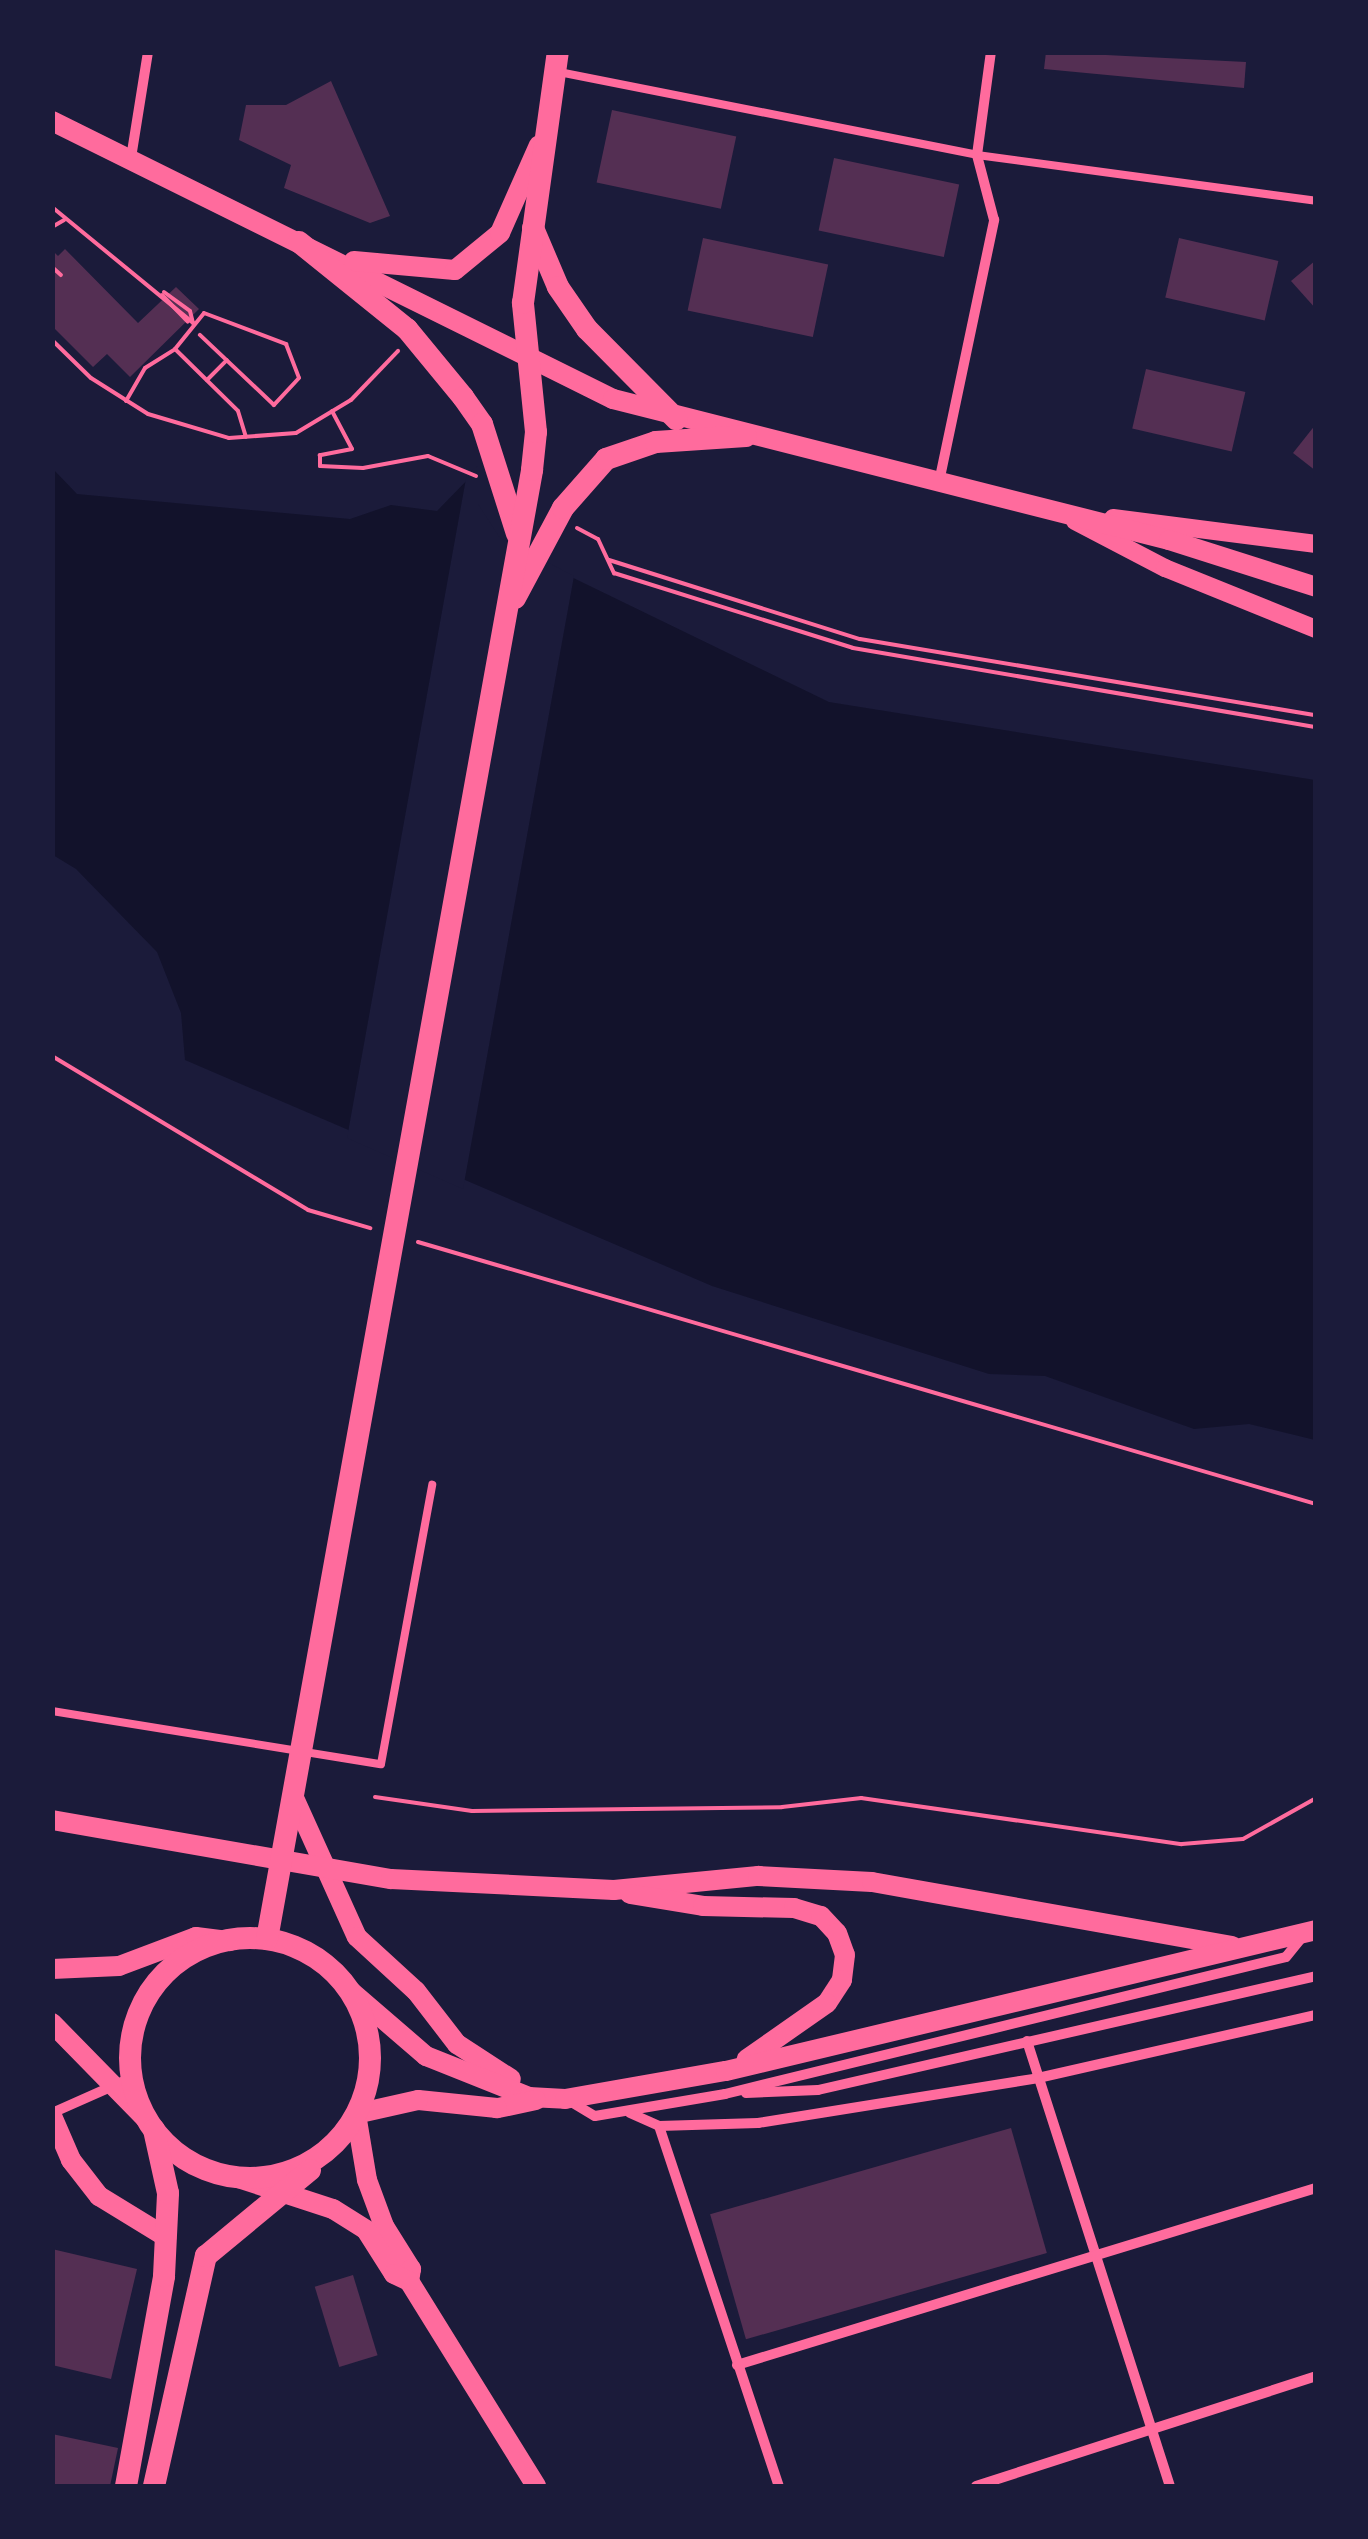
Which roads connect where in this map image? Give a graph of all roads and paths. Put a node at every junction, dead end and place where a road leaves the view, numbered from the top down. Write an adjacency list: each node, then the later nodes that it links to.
1 (148, 52): 7 (street)
2 (991, 52): 6 (street)
3 (556, 62): 5 (main road); 6 (lane)
4 (52, 121): 7 (main road)
5 (546, 124): 11 (main road); 14 (main road)
6 (978, 155): 8 (lane); 31 (street)
7 (131, 158): 13 (main road)
8 (1316, 201)
9 (52, 207): 10 (path)
10 (65, 219): 12 (path); 17 (path)
11 (530, 220): 22 (main road); 27 (main road)
12 (54, 228)
13 (299, 242): 14 (main road); 30 (main road)
14 (334, 258): 22 (main road)
15 (52, 267): 16 (path)
16 (61, 276)
17 (193, 323): 20 (path); 23 (path)
18 (200, 335): 23 (path)
19 (52, 340): 25 (path)
20 (175, 348): 24 (path); 25 (path)
21 (398, 351): 26 (path)
22 (524, 353): 27 (main road); 34 (main road)
23 (227, 360): 24 (path)
24 (207, 380): 29 (path)
25 (126, 400): 29 (path)
26 (332, 411): 29 (path); 30 (path)
27 (676, 418): 28 (main road)
28 (746, 436): 31 (main road); 38 (main road)
29 (246, 437)
30 (488, 470): 34 (main road)
31 (939, 483): 32 (main road)
32 (1056, 511): 35 (street); 37 (main road); 39 (street)
33 (598, 539): 36 (path)
34 (519, 542): 38 (main road)
35 (1316, 544)
36 (608, 560): 40 (path); 41 (path)
37 (1316, 587)
38 (504, 619): 50 (main road)
39 (1316, 629)
40 (1316, 715)
41 (1316, 727)
42 (52, 1056): 43 (path)
43 (380, 1231)
44 (417, 1242): 46 (path)
45 (432, 1485): 47 (lane)
46 (1316, 1504)
47 (52, 1711)
48 (375, 1797): 49 (path)
49 (1316, 1798)
50 (295, 1800): 54 (main road); 67 (main road)
51 (52, 1820): 52 (main road)
52 (614, 1890): 56 (main road); 63 (main road)
53 (1311, 1931): 56 (main road); 66 (street)
54 (267, 1939): 55 (main road); 59 (main road)
55 (230, 1941): 57 (main road); 65 (main road)
56 (1232, 1946): 63 (main road)
57 (52, 1969)
58 (1316, 1976): 62 (street)
59 (346, 1987): 67 (main road); 71 (main road)
60 (1316, 2015): 64 (street)
61 (52, 2023): 65 (main road)
62 (1028, 2042): 64 (street); 66 (street)
63 (726, 2071): 68 (main road)
64 (1038, 2078): 73 (street); 79 (street)
65 (123, 2082): 70 (street); 72 (main road)
66 (725, 2094): 69 (street)
67 (542, 2098): 68 (main road); 71 (main road)
68 (565, 2099): 69 (street)
69 (628, 2112): 73 (street)
70 (52, 2114): 78 (main road)
71 (356, 2114): 74 (main road); 80 (main road)
72 (151, 2125): 75 (main road); 78 (main road)
73 (659, 2126): 81 (street)
74 (322, 2156): 75 (main road); 77 (main road)
75 (232, 2176): 77 (main road)
76 (1316, 2188): 79 (street)
77 (283, 2194): 80 (main road); 85 (main road)
78 (166, 2237): 84 (main road)
79 (1096, 2257): 81 (street); 83 (street)
80 (409, 2281): 86 (main road)
81 (737, 2365): 87 (street)
82 (1316, 2376): 83 (street)
83 (1152, 2430): 88 (street); 89 (street)
84 (126, 2486)
85 (154, 2486)
86 (536, 2486)
87 (778, 2486)
88 (976, 2486)
89 (1170, 2486)

